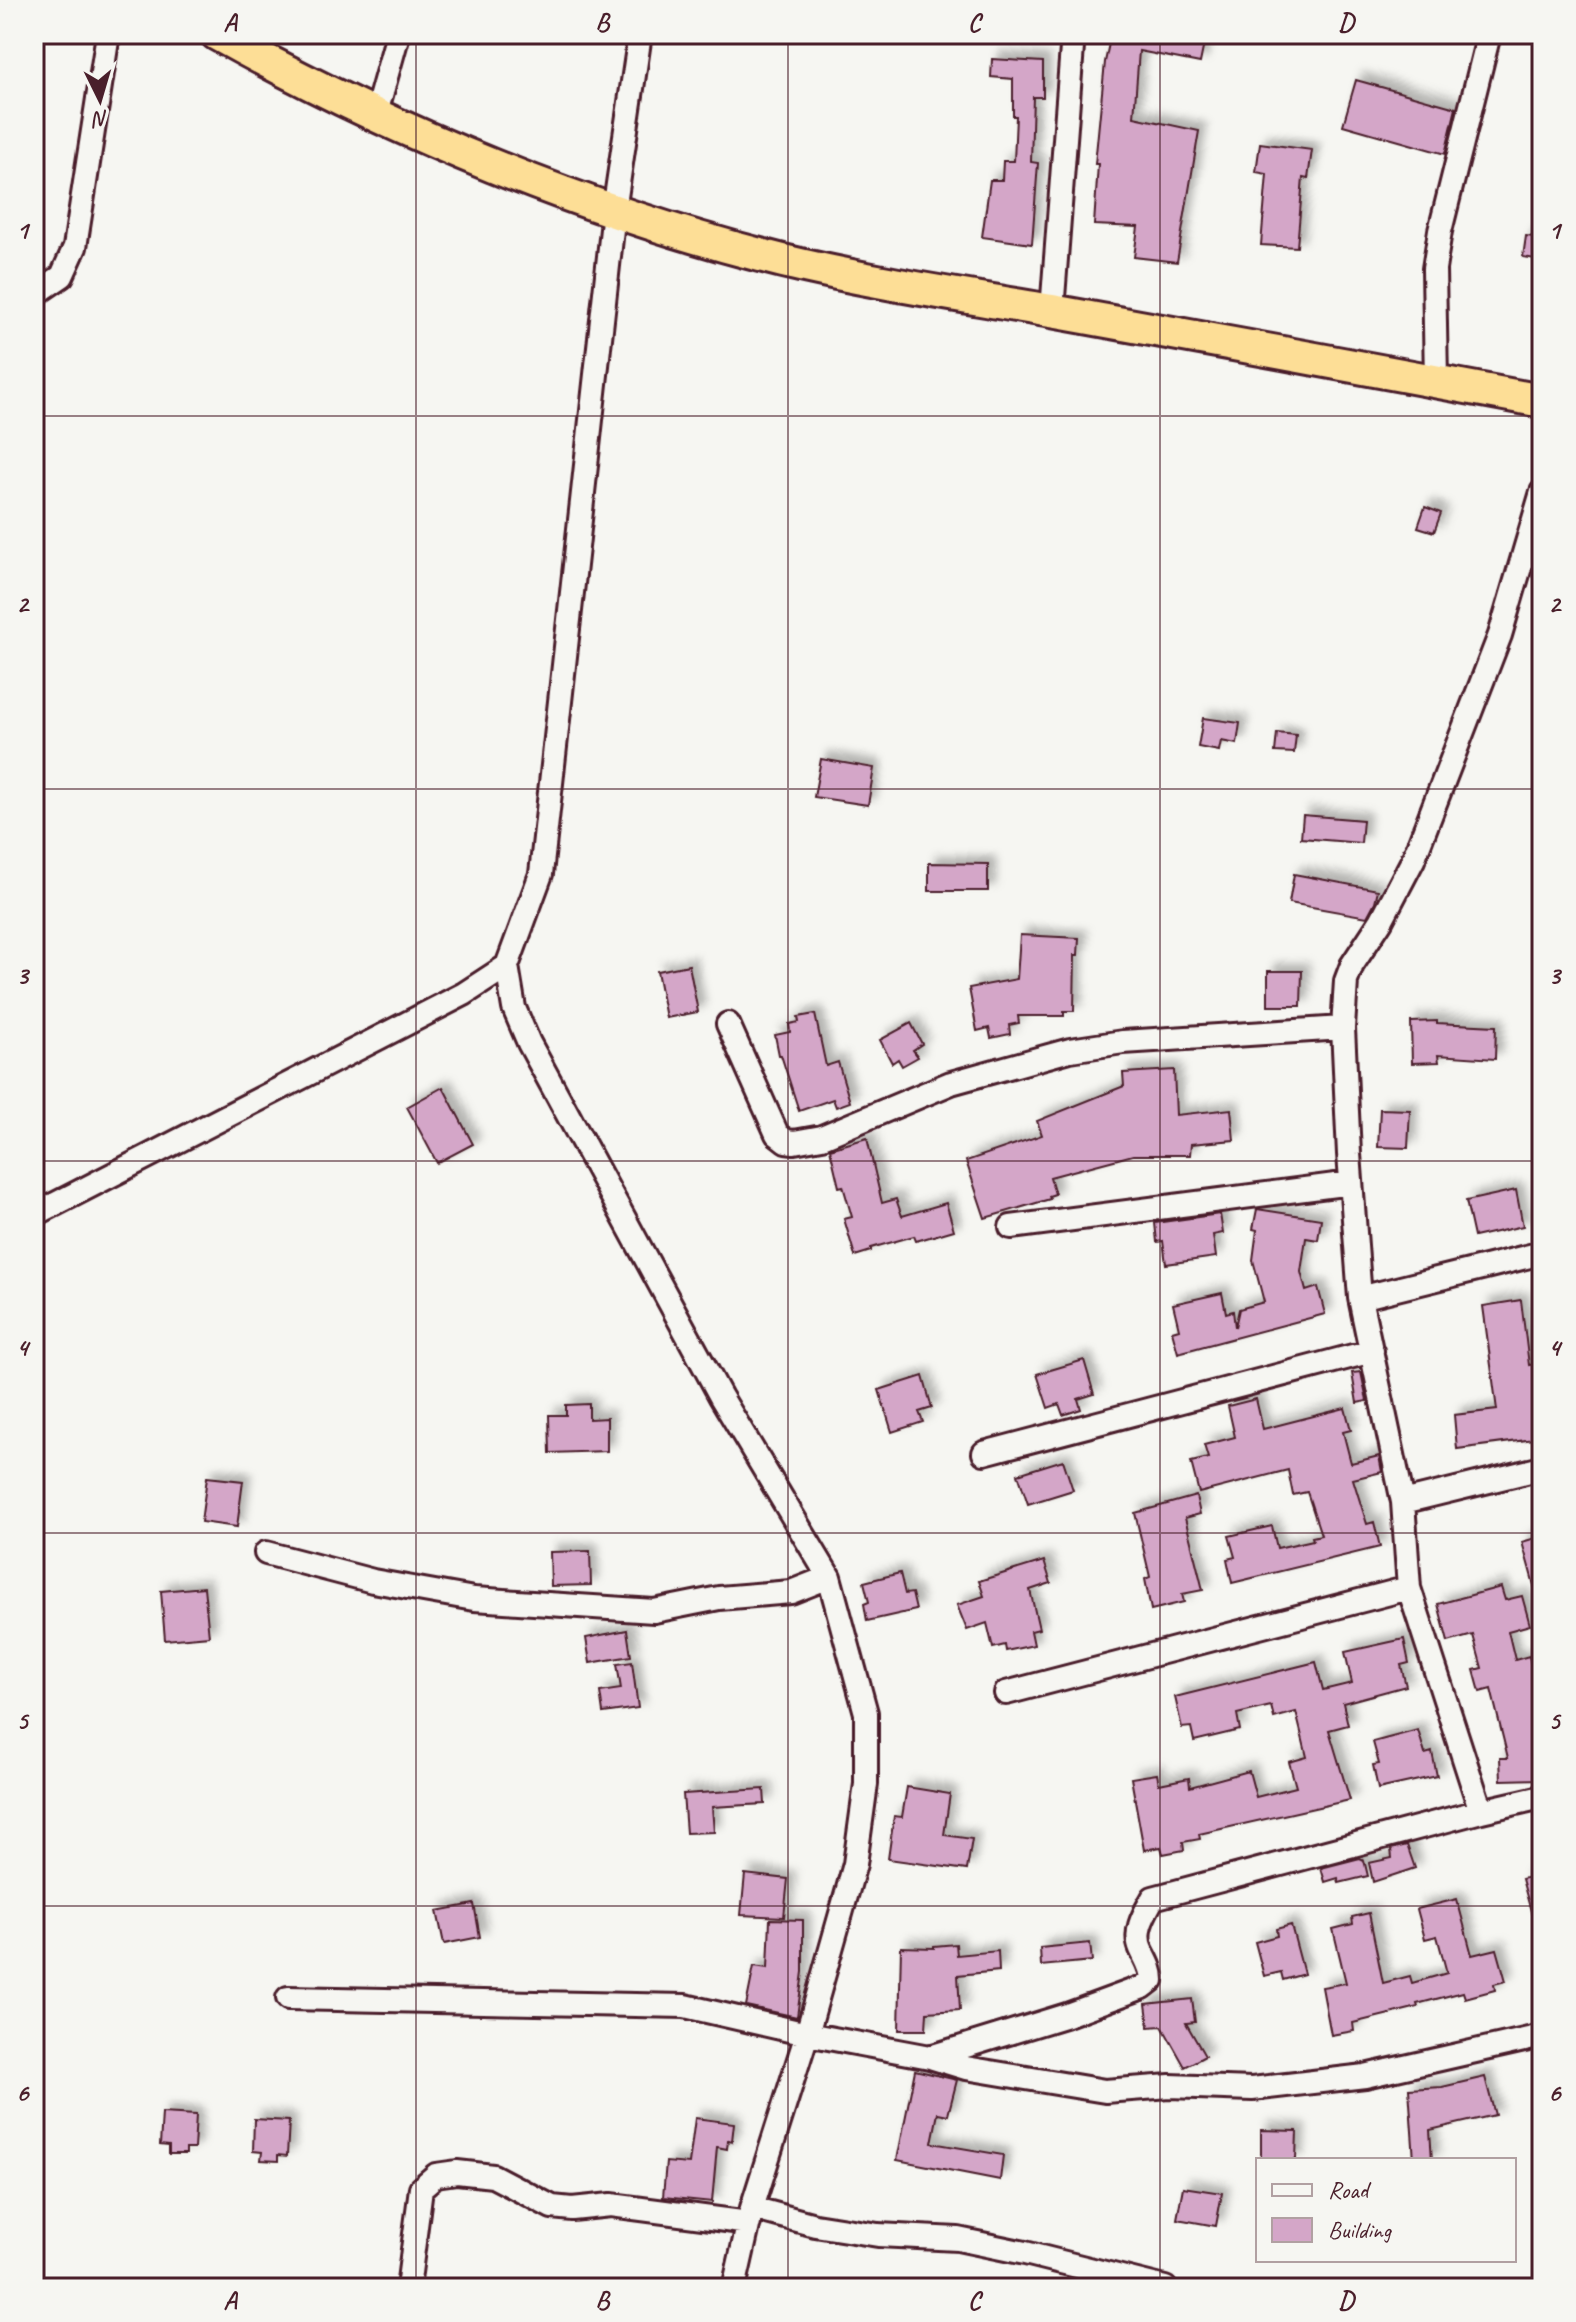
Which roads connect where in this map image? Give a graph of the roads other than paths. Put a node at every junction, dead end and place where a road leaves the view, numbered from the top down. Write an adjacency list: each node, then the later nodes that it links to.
1 (108, 34): 9 (street)
2 (217, 34): 7 (highway)
3 (398, 34): 7 (street)
4 (640, 34): 8 (street)
5 (1073, 34): 10 (street)
6 (1489, 34): 11 (street)
7 (376, 113): 8 (highway)
8 (614, 211): 10 (highway); 14 (street)
9 (36, 292)
10 (1052, 311): 11 (highway)
11 (1436, 381): 12 (highway)
12 (1542, 401)
13 (1542, 492): 16 (street)
14 (507, 966): 18 (street); 27 (street)
15 (728, 1024): 16 (street)
16 (1343, 1028): 17 (street)
17 (1351, 1183): 19 (street); 21 (street)
18 (34, 1215)
19 (1011, 1227)
20 (1542, 1253): 21 (street)
21 (1360, 1298): 22 (street)
22 (1372, 1351): 23 (street); 25 (street)
23 (984, 1453)
24 (1542, 1468): 25 (street)
25 (1403, 1502): 28 (street)
26 (266, 1553): 27 (street)
27 (829, 1577): 33 (street)
28 (1409, 1588): 29 (street); 31 (street)
29 (1006, 1693)
30 (1542, 1797): 31 (street)
31 (1481, 1811): 35 (street)
32 (288, 1998): 33 (street)
33 (807, 2034): 35 (street); 36 (street)
34 (1542, 2036): 35 (street)
35 (930, 2057)
36 (751, 2216): 37 (street); 38 (street); 39 (street)
37 (1108, 2281): 40 (street)
38 (408, 2288)
39 (734, 2288)
40 (1165, 2288)

